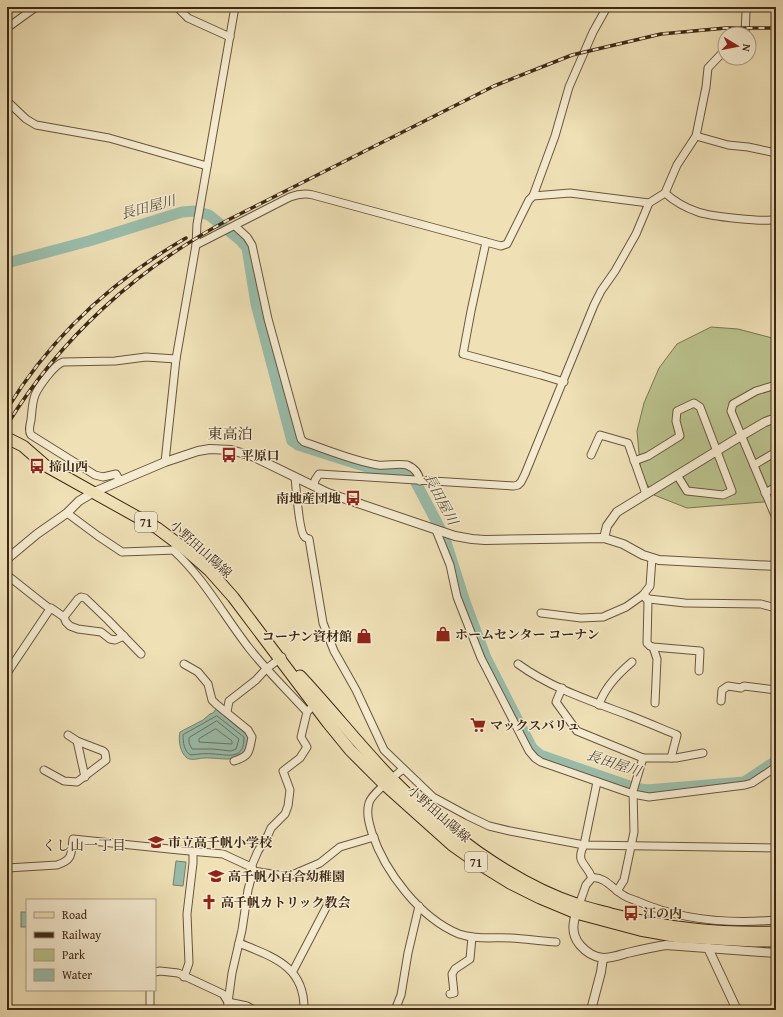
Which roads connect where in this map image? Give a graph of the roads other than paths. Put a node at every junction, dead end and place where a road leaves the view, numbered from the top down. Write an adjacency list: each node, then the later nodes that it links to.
1 (36, 7): 7 (street)
2 (177, 7): 8 (street)
3 (234, 7): 8 (street)
4 (607, 7): 15 (street)
5 (748, 7): 6 (street)
6 (745, 26)
7 (7, 28)
8 (230, 37): 13 (street)
9 (717, 58): 11 (street)
10 (7, 101): 13 (street)
11 (696, 136): 12 (street); 14 (street)
12 (776, 153)
13 (208, 166): 20 (street)
14 (665, 193): 16 (street); 17 (street)
15 (533, 196): 16 (street); 19 (street)
16 (650, 203): 22 (street)
17 (776, 219)
18 (234, 226): 19 (street); 20 (street); 35 (street)
19 (486, 242): 22 (street)
20 (196, 245): 21 (street)
21 (176, 359): 31 (street); 36 (street)
22 (564, 382): 35 (street)
23 (776, 385): 25 (street)
24 (776, 418): 25 (street)
25 (742, 436): 27 (street); 32 (street)
26 (7, 438): 39 (main road, 小野田山陽線 / 71)
27 (717, 450): 30 (street); 33 (street); 33 (street)
28 (776, 452): 32 (street)
29 (591, 455): 30 (street)
30 (634, 461): 41 (street)
31 (165, 462): 34 (street); 36 (street)
32 (754, 465): 40 (street)
33 (677, 475): 41 (street)
34 (295, 477): 37 (street); 83 (street)
35 (417, 480): 37 (street)
36 (120, 481): 39 (street)
37 (314, 486): 44 (street)
38 (776, 487): 40 (street)
39 (94, 492): 42 (street); 46 (main road, 小野田山陽線 / 71)
40 (765, 493): 43 (street)
41 (646, 494): 45 (street)
42 (68, 513): 47 (street); 49 (street)
43 (776, 518)
44 (436, 530): 45 (street); 87 (street)
45 (604, 538): 48 (street)
46 (185, 549): 47 (street); 60 (main road, 小野田山陽線 / 71)
47 (172, 550): 64 (street)
48 (652, 558): 50 (street); 52 (street)
49 (7, 559)
50 (776, 566)
51 (7, 576): 66 (street)
52 (643, 595): 54 (street); 55 (street); 58 (street)
53 (51, 608): 56 (street)
54 (776, 608)
55 (541, 613)
56 (64, 617): 57 (street); 57 (street)
57 (124, 636): 59 (street)
58 (653, 647): 65 (street); 71 (street)
59 (141, 654)
60 (281, 658): 64 (street); 74 (main road, 小野田山陽線 / 71); 86 (main road, 小野田山陽線 / 71)
61 (632, 662): 73 (street)
62 (184, 664): 72 (street)
63 (518, 664): 67 (street)
64 (266, 669): 69 (street); 74 (street)
65 (699, 671)
66 (7, 673)
67 (562, 688): 73 (street); 79 (street)
68 (776, 690): 70 (street)
69 (229, 701): 72 (street); 75 (street)
70 (721, 701)
71 (654, 703)
72 (216, 704): 75 (street)
73 (599, 705): 80 (street)
74 (310, 708): 86 (main road, 小野田山陽線 / 71); 95 (street)
75 (227, 712): 81 (street)
76 (68, 735): 77 (street)
77 (77, 741): 85 (street); 85 (street)
78 (703, 753): 80 (street)
79 (642, 758): 80 (street); 88 (street)
80 (671, 758)
81 (234, 761)
82 (776, 767): 88 (street)
83 (403, 769): 86 (street); 90 (street)
84 (44, 770): 85 (street)
85 (85, 777)
86 (388, 782): 89 (street); 100 (main road, 小野田山陽線 / 71)
87 (597, 782): 88 (street); 90 (street)
88 (633, 790): 91 (street)
89 (374, 837): 95 (street); 99 (street)
90 (584, 845): 91 (street); 96 (street)
91 (630, 846): 92 (street); 97 (street)
92 (776, 848)
93 (193, 851): 94 (street); 95 (street); 112 (street)
94 (7, 868)
95 (253, 871): 106 (street)
96 (592, 878): 97 (street); 100 (street)
97 (617, 891): 101 (street)
98 (329, 902): 110 (street)
99 (418, 906): 103 (street); 120 (street)
100 (577, 909): 102 (main road, 小野田山陽線 / 71); 104 (main road, 小野田山陽線 / 71); 109 (street)
101 (776, 920)
102 (776, 932)
103 (472, 937): 105 (street); 114 (street)
104 (776, 941)
105 (556, 942)
106 (239, 943): 110 (street); 115 (street)
107 (708, 948): 108 (street); 109 (street); 122 (street)
108 (776, 953)
109 (603, 958): 121 (street)
110 (293, 971): 119 (street)
111 (156, 972): 112 (street)
112 (184, 977): 115 (street)
113 (150, 991): 116 (street)
114 (450, 994)
115 (228, 1002): 117 (street); 118 (street)
116 (150, 1010)
117 (227, 1010)
118 (254, 1010)
119 (304, 1010)
120 (395, 1010)
121 (592, 1010)
122 (737, 1010)

